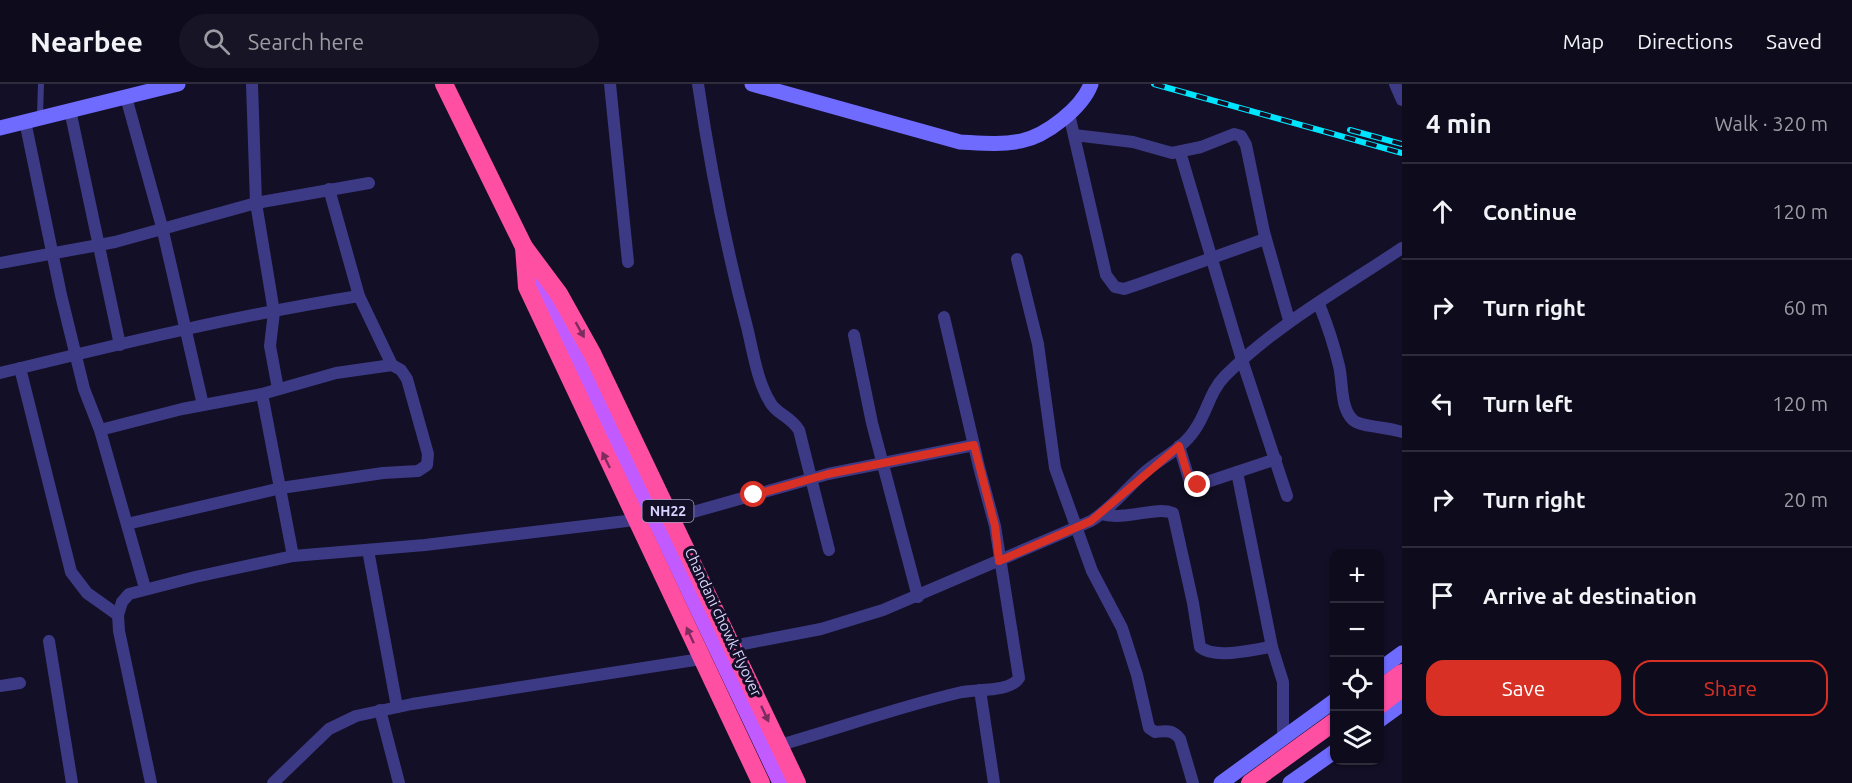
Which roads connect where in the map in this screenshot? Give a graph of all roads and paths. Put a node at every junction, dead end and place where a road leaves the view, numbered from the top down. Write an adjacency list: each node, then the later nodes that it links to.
1 (41, 84): 14 (lane)
2 (178, 84): 10 (main road)
3 (252, 84): 20 (street)
4 (610, 84): 29 (street)
5 (698, 84): 54 (street)
6 (752, 84): 13 (main road)
7 (1091, 84): 13 (main road)
8 (1395, 84): 11 (street)
9 (445, 86): 24 (highway, NH22)
10 (126, 97): 12 (main road); 21 (street)
11 (1402, 100)
12 (70, 110): 14 (main road); 23 (street)
13 (1069, 114): 16 (street)
14 (32, 120): 15 (main road); 26 (street)
15 (0, 128)
16 (1074, 135): 17 (street); 27 (street)
17 (1180, 152): 22 (street); 27 (street)
18 (369, 183): 19 (street)
19 (329, 189): 20 (street); 31 (street)
20 (256, 203): 21 (street); 33 (street)
21 (162, 227): 23 (street); 36 (street)
22 (1265, 238): 27 (street); 35 (street)
23 (100, 244): 26 (street); 38 (street)
24 (524, 247): 58 (highway, NH22, one-way to 58); 59 (highway, NH22, one-way to 24); 97 (main road, Chandani chowk Flyover)
25 (1402, 249): 32 (street)
26 (53, 254): 30 (street); 39 (street)
27 (1211, 257): 40 (street)
28 (1017, 259): 61 (street)
29 (628, 262)
30 (0, 263)
31 (358, 296): 33 (street); 41 (street)
32 (1319, 304): 35 (street); 48 (street)
33 (274, 312): 36 (street); 44 (street)
34 (944, 316): 49 (street)
35 (1289, 320): 40 (street)
36 (187, 329): 38 (street); 46 (street)
37 (854, 335): 52 (street)
38 (120, 345): 39 (street)
39 (76, 353): 42 (street); 47 (street)
40 (1242, 360): 50 (street); 51 (street)
41 (392, 365): 44 (street); 55 (street)
42 (20, 368): 43 (street); 68 (street)
43 (0, 373)
44 (278, 389): 45 (street)
45 (262, 394): 46 (street); 55 (street)
46 (202, 405): 47 (street)
47 (100, 430): 60 (street)
48 (1402, 432)
49 (974, 445): 52 (street); 65 (street)
50 (1179, 446): 53 (street); 57 (street)
51 (1276, 459): 53 (street); 56 (street)
52 (882, 464): 54 (street); 67 (street)
53 (1237, 472): 71 (street)
54 (812, 478): 58 (street); 63 (street)
55 (281, 488): 60 (street); 64 (street)
56 (1287, 496)
57 (1101, 514): 61 (street); 71 (street)
58 (672, 518): 70 (highway, NH22)
59 (635, 520): 62 (street); 73 (highway, NH22, one-way to 59)
60 (127, 524): 66 (street)
61 (1076, 529): 65 (street); 100 (street)
62 (368, 550): 64 (street); 84 (street)
63 (829, 550)
64 (293, 556): 66 (street)
65 (999, 561): 67 (street); 80 (street)
66 (145, 588): 68 (street)
67 (918, 597): 70 (street)
68 (118, 615): 93 (street)
69 (49, 641): 92 (street)
70 (733, 646): 90 (highway, NH22, one-way to 90)
71 (1272, 647): 88 (street)
72 (1402, 652): 74 (main road)
73 (701, 659): 84 (street); 96 (highway, NH22)
74 (1384, 666)
75 (1402, 673): 78 (highway)
76 (20, 683): 77 (street)
77 (0, 686)
78 (1384, 686)
79 (1402, 688): 81 (highway)
80 (980, 690): 90 (street); 99 (street)
81 (1384, 702)
82 (1402, 704): 86 (main road)
83 (1330, 705): 88 (main road)
84 (397, 707): 85 (street)
85 (380, 710): 94 (street); 95 (street)
86 (1384, 717)
87 (1330, 726): 102 (highway)
88 (1283, 738): 101 (main road)
89 (1330, 741): 103 (highway)
90 (780, 745): 98 (highway, NH22)
91 (1330, 755): 104 (main road)
92 (72, 783)
93 (151, 783)
94 (273, 783)
95 (399, 783)
96 (760, 783)
97 (780, 783)
98 (797, 783)
99 (994, 783)
100 (1193, 783)
101 (1221, 783)
102 (1250, 783)
103 (1271, 783)
104 (1290, 783)

